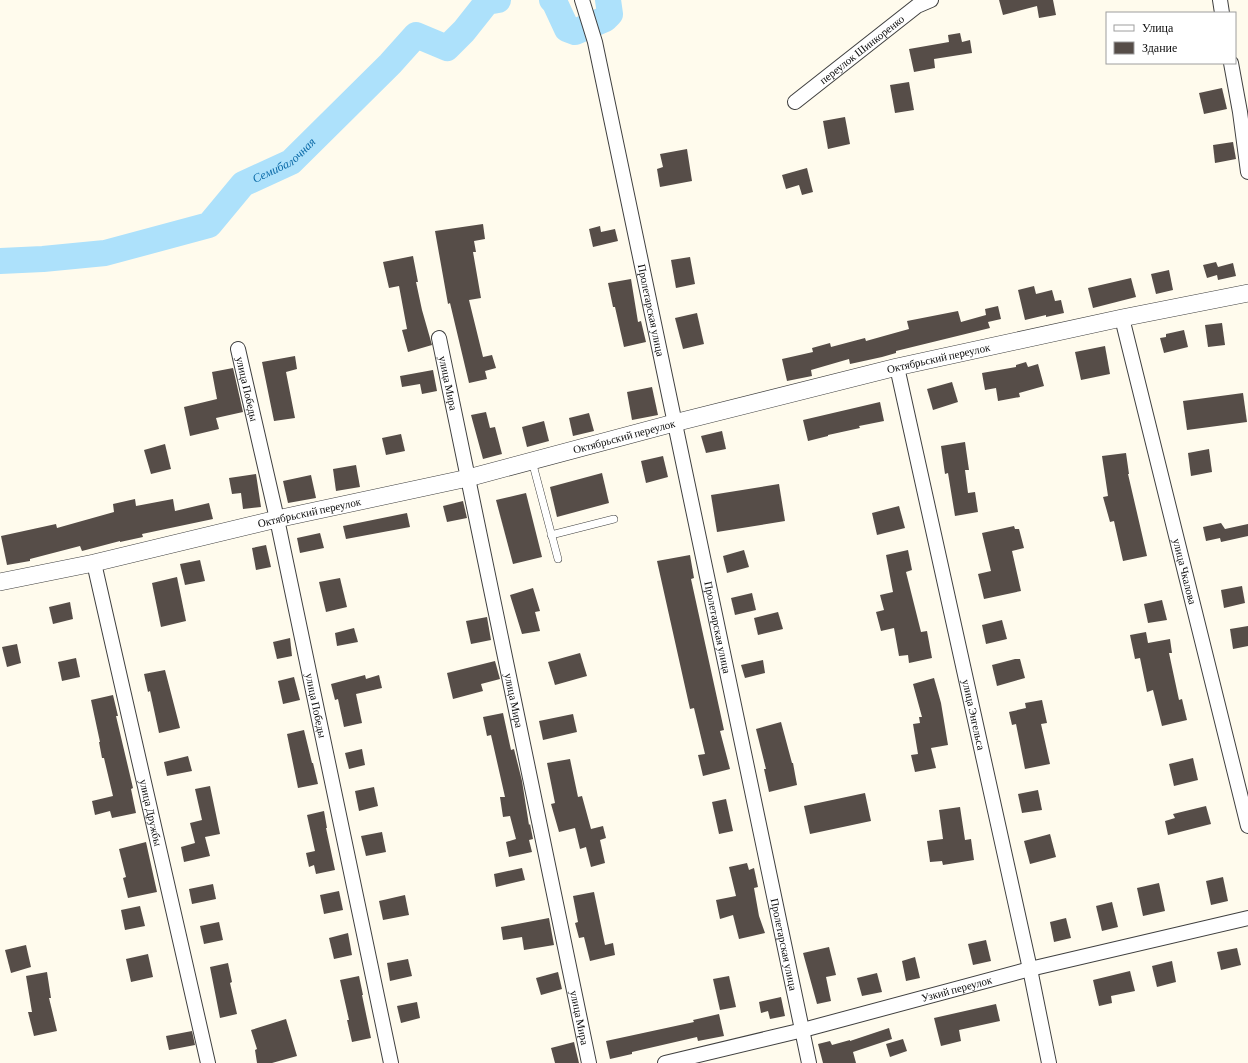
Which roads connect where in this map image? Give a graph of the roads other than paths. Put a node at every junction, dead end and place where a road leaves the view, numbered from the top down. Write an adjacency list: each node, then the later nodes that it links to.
1 (582, 0): 13 (street, Пролетарская улица)
2 (931, 0): 6 (street, переулок Шинкоренко)
3 (1220, 0): 4 (street)
4 (1222, 12)
5 (1231, 64): 7 (street)
6 (795, 102)
7 (1248, 172)
8 (1248, 293): 9 (street, Октябрьский переулок)
9 (1122, 318): 12 (street, Октябрьский переулок); 22 (street, улица Чкалова)
10 (439, 338): 15 (street, улица Мира)
11 (238, 349): 16 (street, улица Победы)
12 (897, 367): 13 (street, Октябрьский переулок); 24 (street, улица Энгельса)
13 (674, 423): 14 (street, Октябрьский переулок); 25 (street, Пролетарская улица)
14 (532, 461): 15 (street, Октябрьский переулок); 18 (lane)
15 (468, 478): 16 (street, Октябрьский переулок); 28 (street, улица Мира)
16 (277, 519): 20 (street, Октябрьский переулок); 27 (street, улица Победы)
17 (614, 519): 18 (lane)
18 (552, 536): 19 (lane)
19 (558, 559)
20 (94, 563): 21 (street, Октябрьский переулок); 26 (street, улица Дружбы)
21 (0, 582)
22 (1248, 826)
23 (1248, 918): 24 (street, Узкий переулок)
24 (1030, 969): 25 (street, Узкий переулок); 31 (street, улица Энгельса)
25 (803, 1030): 29 (street, Узкий переулок); 30 (street, Пролетарская улица)
26 (208, 1063)
27 (391, 1063)
28 (589, 1063)
29 (665, 1063)
30 (809, 1063)
31 (1049, 1063)

